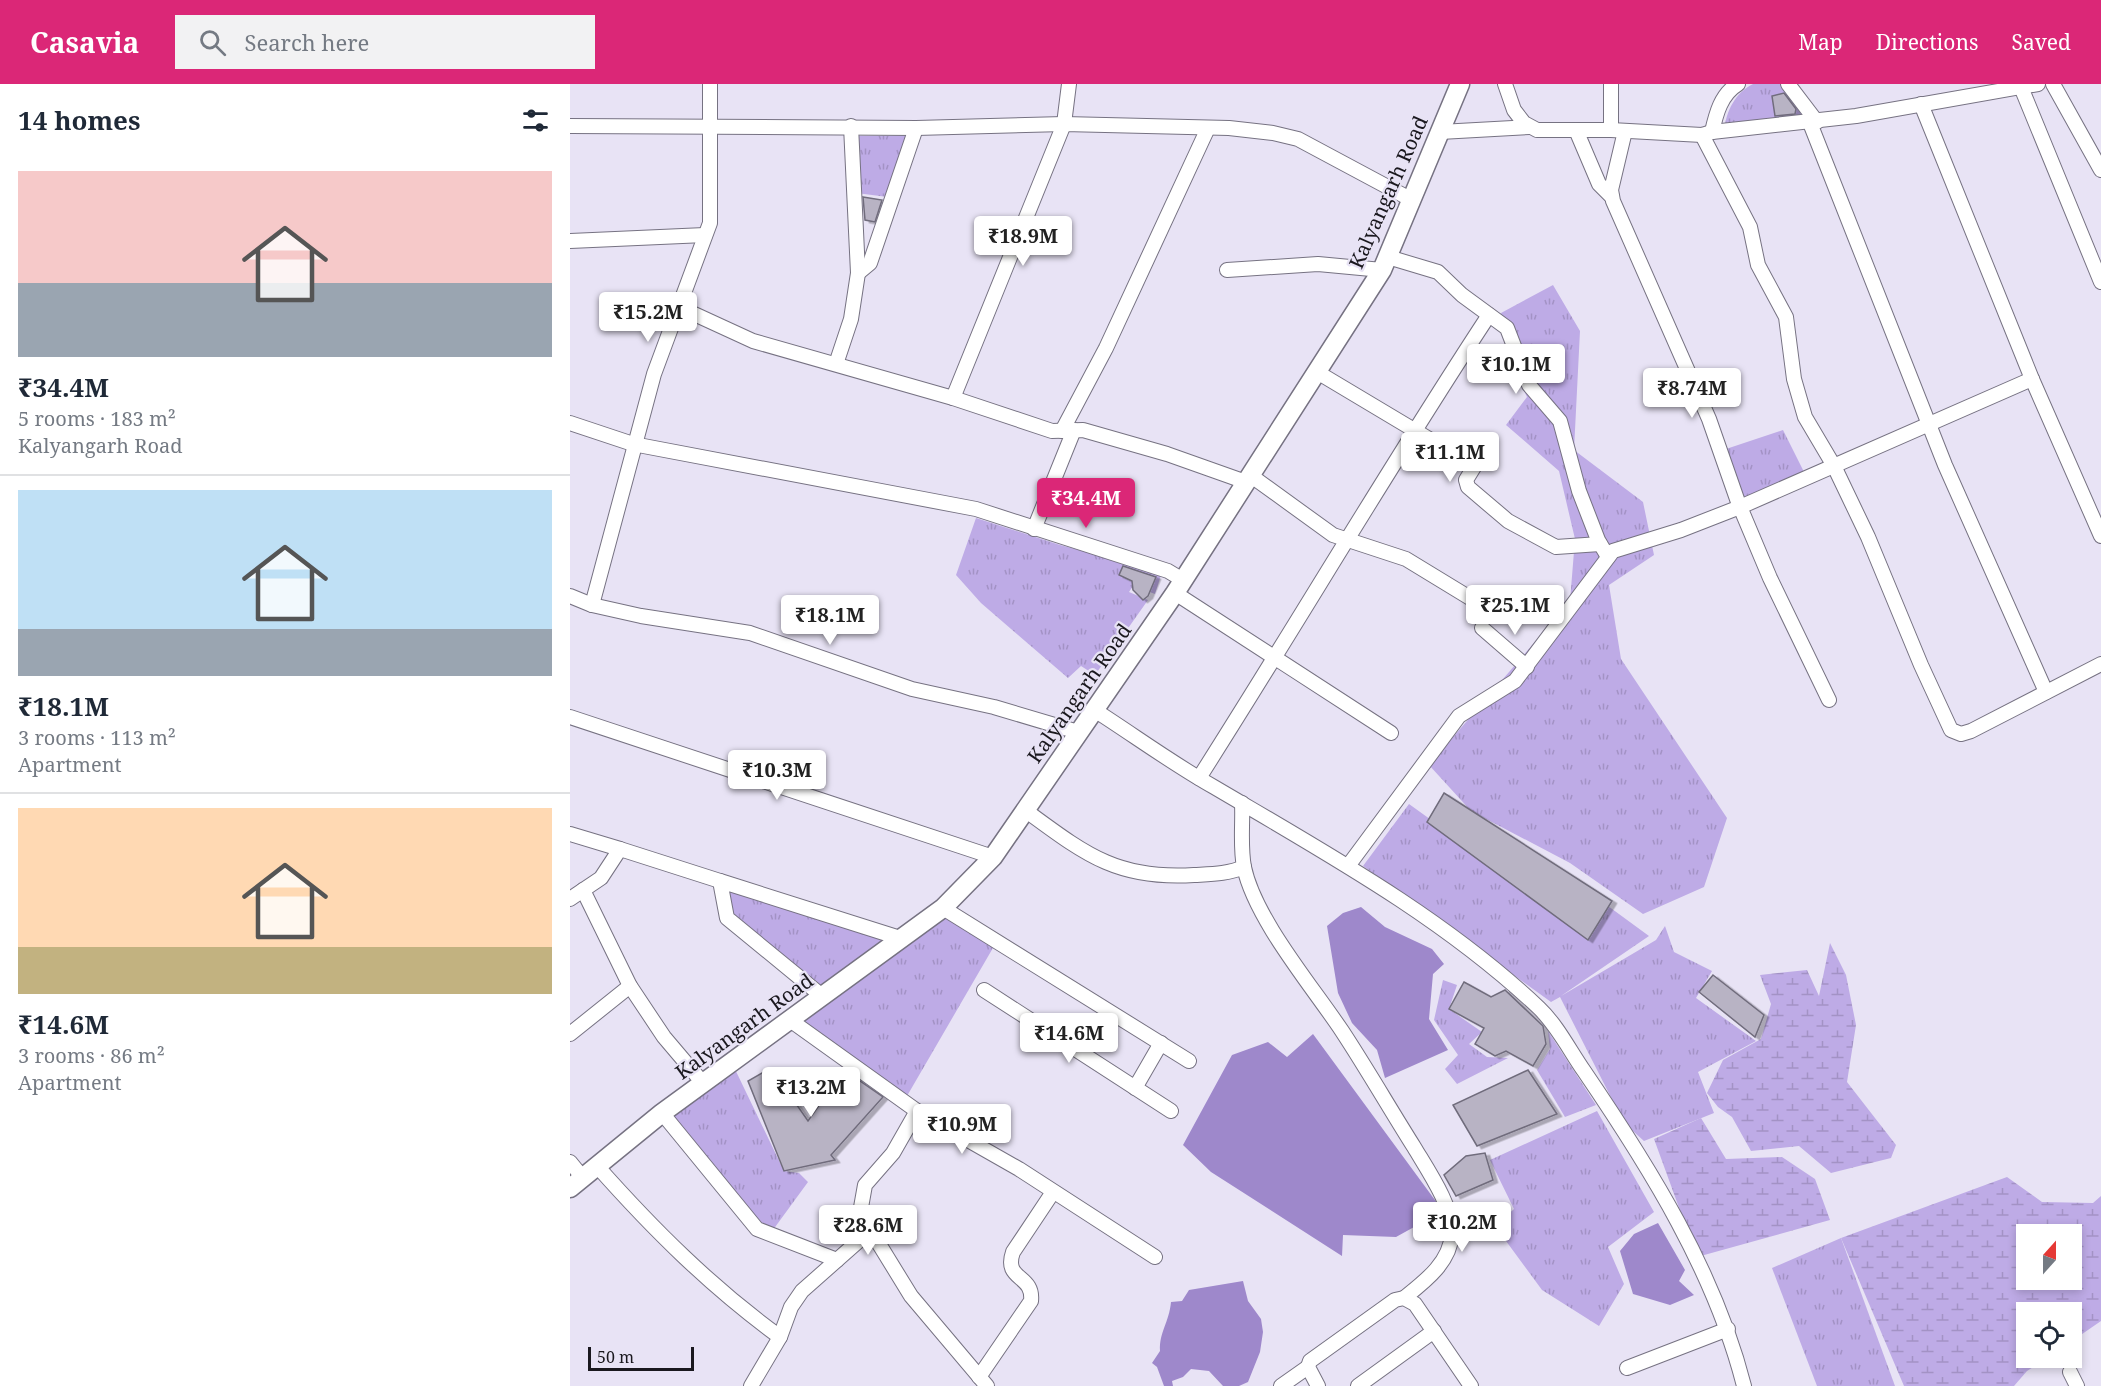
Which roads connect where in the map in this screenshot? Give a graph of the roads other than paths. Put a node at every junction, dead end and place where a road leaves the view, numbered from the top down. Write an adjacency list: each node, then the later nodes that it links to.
1 (710, 84): 17 (street)
2 (1069, 84): 13 (street)
3 (1460, 84): 22 (main road, Kalyangarh Road)
4 (1505, 84): 16 (street)
5 (1611, 84): 21 (street)
6 (1738, 84): 23 (street)
7 (1788, 84): 12 (street)
8 (2038, 84): 10 (street)
9 (2052, 84): 24 (street)
10 (2020, 87): 11 (street); 32 (street)
11 (1921, 104): 12 (street); 37 (street)
12 (1813, 122): 23 (street); 40 (street)
13 (1064, 124): 18 (street); 19 (street); 38 (street)
14 (570, 126): 17 (street)
15 (851, 126): 17 (street); 18 (street); 31 (street)
16 (1529, 127): 20 (street); 22 (street)
17 (709, 128): 27 (street)
18 (916, 128): 31 (street)
19 (1208, 128): 26 (street); 41 (street)
20 (1576, 130): 21 (street); 25 (street)
21 (1618, 130): 23 (street); 25 (street)
22 (1440, 132): 26 (main road, Kalyangarh Road)
23 (1707, 134): 44 (street)
24 (2101, 170)
25 (1612, 197): 46 (street)
26 (1412, 200): 29 (main road, Kalyangarh Road)
27 (705, 235): 28 (street); 33 (street)
28 (570, 241)
29 (1385, 263): 30 (street); 34 (street); 36 (main road, Kalyangarh Road)
30 (1227, 270)
31 (858, 273): 35 (street)
32 (2101, 282)
33 (679, 307): 35 (street); 43 (street)
34 (1489, 315): 42 (street); 50 (street)
35 (836, 364): 38 (street)
36 (1317, 372): 42 (street); 45 (main road, Kalyangarh Road)
37 (2032, 379): 40 (street); 48 (street)
38 (953, 398): 41 (street)
39 (570, 423): 43 (street)
40 (1929, 425): 44 (street); 60 (street)
41 (1068, 430): 45 (street); 47 (street)
42 (1413, 430): 49 (street); 50 (street)
43 (633, 444): 47 (street); 54 (street)
44 (1834, 466): 46 (street); 60 (street)
45 (1248, 478): 49 (street); 52 (main road, Kalyangarh Road)
46 (1740, 507): 51 (street); 61 (street)
47 (1034, 529): 52 (street)
48 (2101, 536)
49 (1346, 540): 55 (street); 57 (street)
50 (1600, 544): 51 (street)
51 (1608, 557): 59 (street)
52 (1179, 587): 57 (street); 62 (main road, Kalyangarh Road)
53 (570, 596): 54 (street)
54 (592, 605): 64 (street)
55 (1493, 612)
56 (1482, 628): 59 (street)
57 (1276, 658): 65 (street); 66 (street)
58 (2101, 664): 60 (street)
59 (1527, 667): 72 (street)
60 (2046, 692)
61 (1829, 700)
62 (1096, 711): 64 (main road, Kalyangarh Road); 66 (street)
63 (570, 717): 71 (street)
64 (1078, 732): 68 (main road, Kalyangarh Road)
65 (1391, 733)
66 (1199, 778): 67 (street)
67 (1242, 803): 72 (street); 73 (street)
68 (1025, 810): 71 (main road, Kalyangarh Road); 73 (street)
69 (570, 834): 70 (street)
70 (620, 849): 74 (street); 75 (street)
71 (993, 857): 77 (main road, Kalyangarh Road)
72 (1348, 866): 98 (street)
73 (1244, 867): 97 (street)
74 (720, 881): 78 (street); 81 (street)
75 (583, 890): 76 (street); 79 (street)
76 (570, 899)
77 (943, 908): 78 (main road, Kalyangarh Road); 84 (street)
78 (903, 939): 81 (main road, Kalyangarh Road)
79 (630, 986): 83 (street); 86 (street)
80 (984, 990): 87 (street)
81 (822, 996): 82 (main road, Kalyangarh Road)
82 (790, 1020): 86 (main road, Kalyangarh Road); 88 (street)
83 (570, 1035)
84 (1161, 1043): 85 (street); 87 (street)
85 (1189, 1061)
86 (703, 1083): 90 (main road, Kalyangarh Road)
87 (1135, 1088): 89 (street)
88 (917, 1111): 93 (street); 94 (street)
89 (1171, 1111)
90 (662, 1113): 92 (main road, Kalyangarh Road); 96 (street)
91 (570, 1162): 92 (street)
92 (583, 1177): 100 (street)
93 (1053, 1192): 95 (street); 104 (street)
94 (870, 1230): 96 (street); 104 (street)
95 (1155, 1257)
96 (837, 1260): 100 (street)
97 (1404, 1298): 99 (street); 101 (street)
98 (1728, 1329): 102 (street); 110 (street)
99 (1434, 1332): 108 (street); 109 (street)
100 (780, 1336): 105 (street)
101 (1308, 1367): 106 (street); 107 (street)
102 (1628, 1368)
103 (2070, 1372): 111 (street)
104 (983, 1382)
105 (751, 1386)
106 (1281, 1386)
107 (1318, 1386)
108 (1358, 1386)
109 (1471, 1386)
110 (1744, 1386)
111 (2077, 1386)

